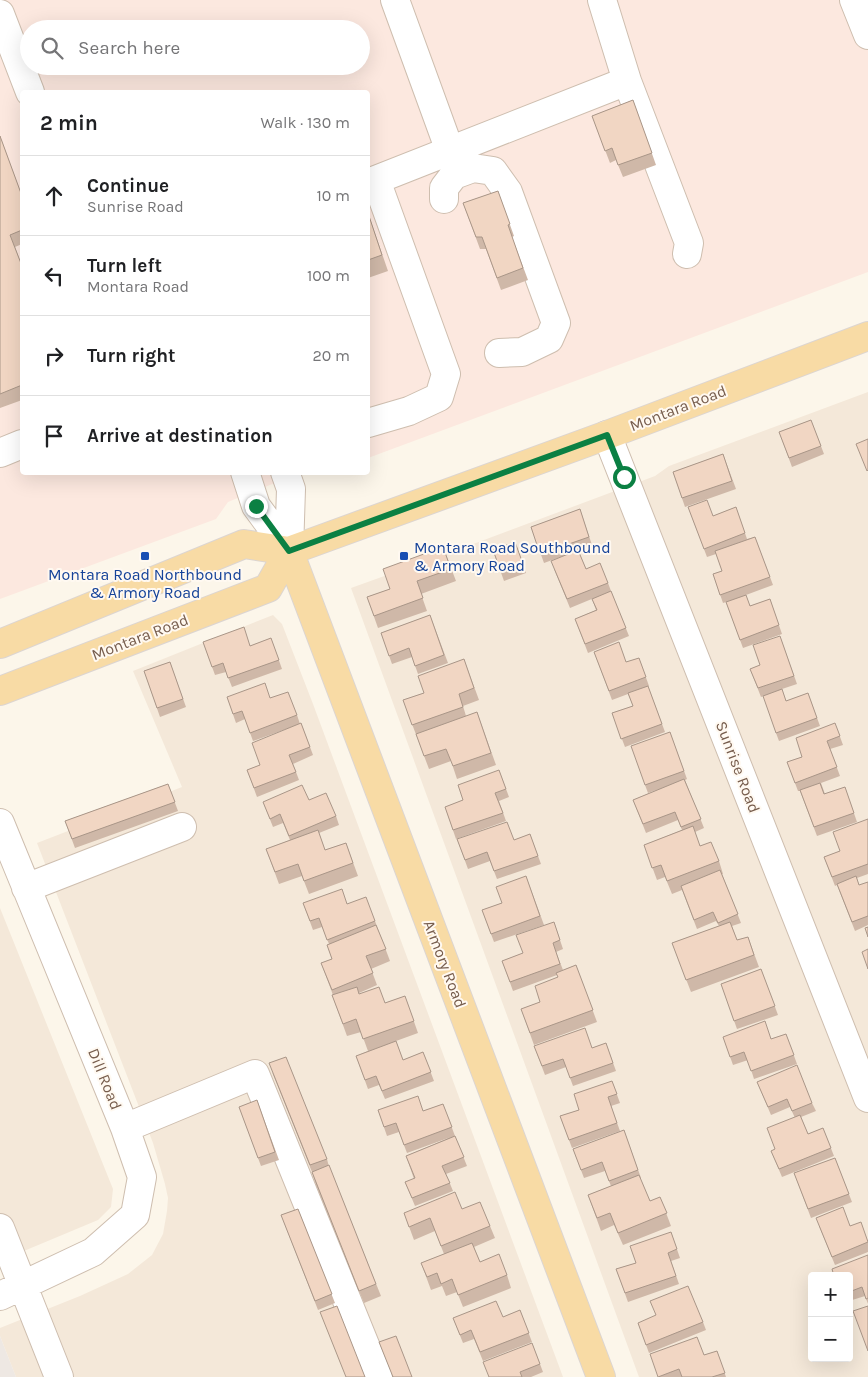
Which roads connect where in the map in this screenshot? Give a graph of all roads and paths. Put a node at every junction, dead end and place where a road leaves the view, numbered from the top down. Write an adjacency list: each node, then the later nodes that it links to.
1 (395, 0): 10 (street)
2 (602, 0): 8 (street)
3 (854, 0): 5 (street)
4 (0, 14): 6 (street)
5 (868, 35)
6 (20, 66)
7 (23, 75): 9 (street)
8 (627, 81): 10 (street); 13 (street)
9 (29, 90)
10 (450, 151): 11 (street)
11 (372, 181): 16 (street)
12 (444, 199): 15 (street)
13 (687, 254)
14 (868, 336): 17 (main road, Montara Road)
15 (499, 353)
16 (370, 422)
17 (607, 435): 22 (main road, Montara Road); 28 (street, Sunrise Road)
18 (20, 445): 19 (street)
19 (0, 453)
20 (246, 475): 22 (street)
21 (286, 475): 22 (street)
22 (289, 551): 23 (main road, Montara Road); 24 (main road, Montara Road); 34 (main road, Armory Road)
23 (0, 644)
24 (0, 691)
25 (0, 824): 27 (street, Dill Road)
26 (182, 827): 27 (street)
27 (26, 888): 29 (street, Dill Road)
28 (868, 1098)
29 (124, 1128): 31 (street, Dill Road); 33 (street)
30 (0, 1228): 31 (street)
31 (12, 1291): 32 (street)
32 (59, 1377)
33 (378, 1377)
34 (601, 1377)

